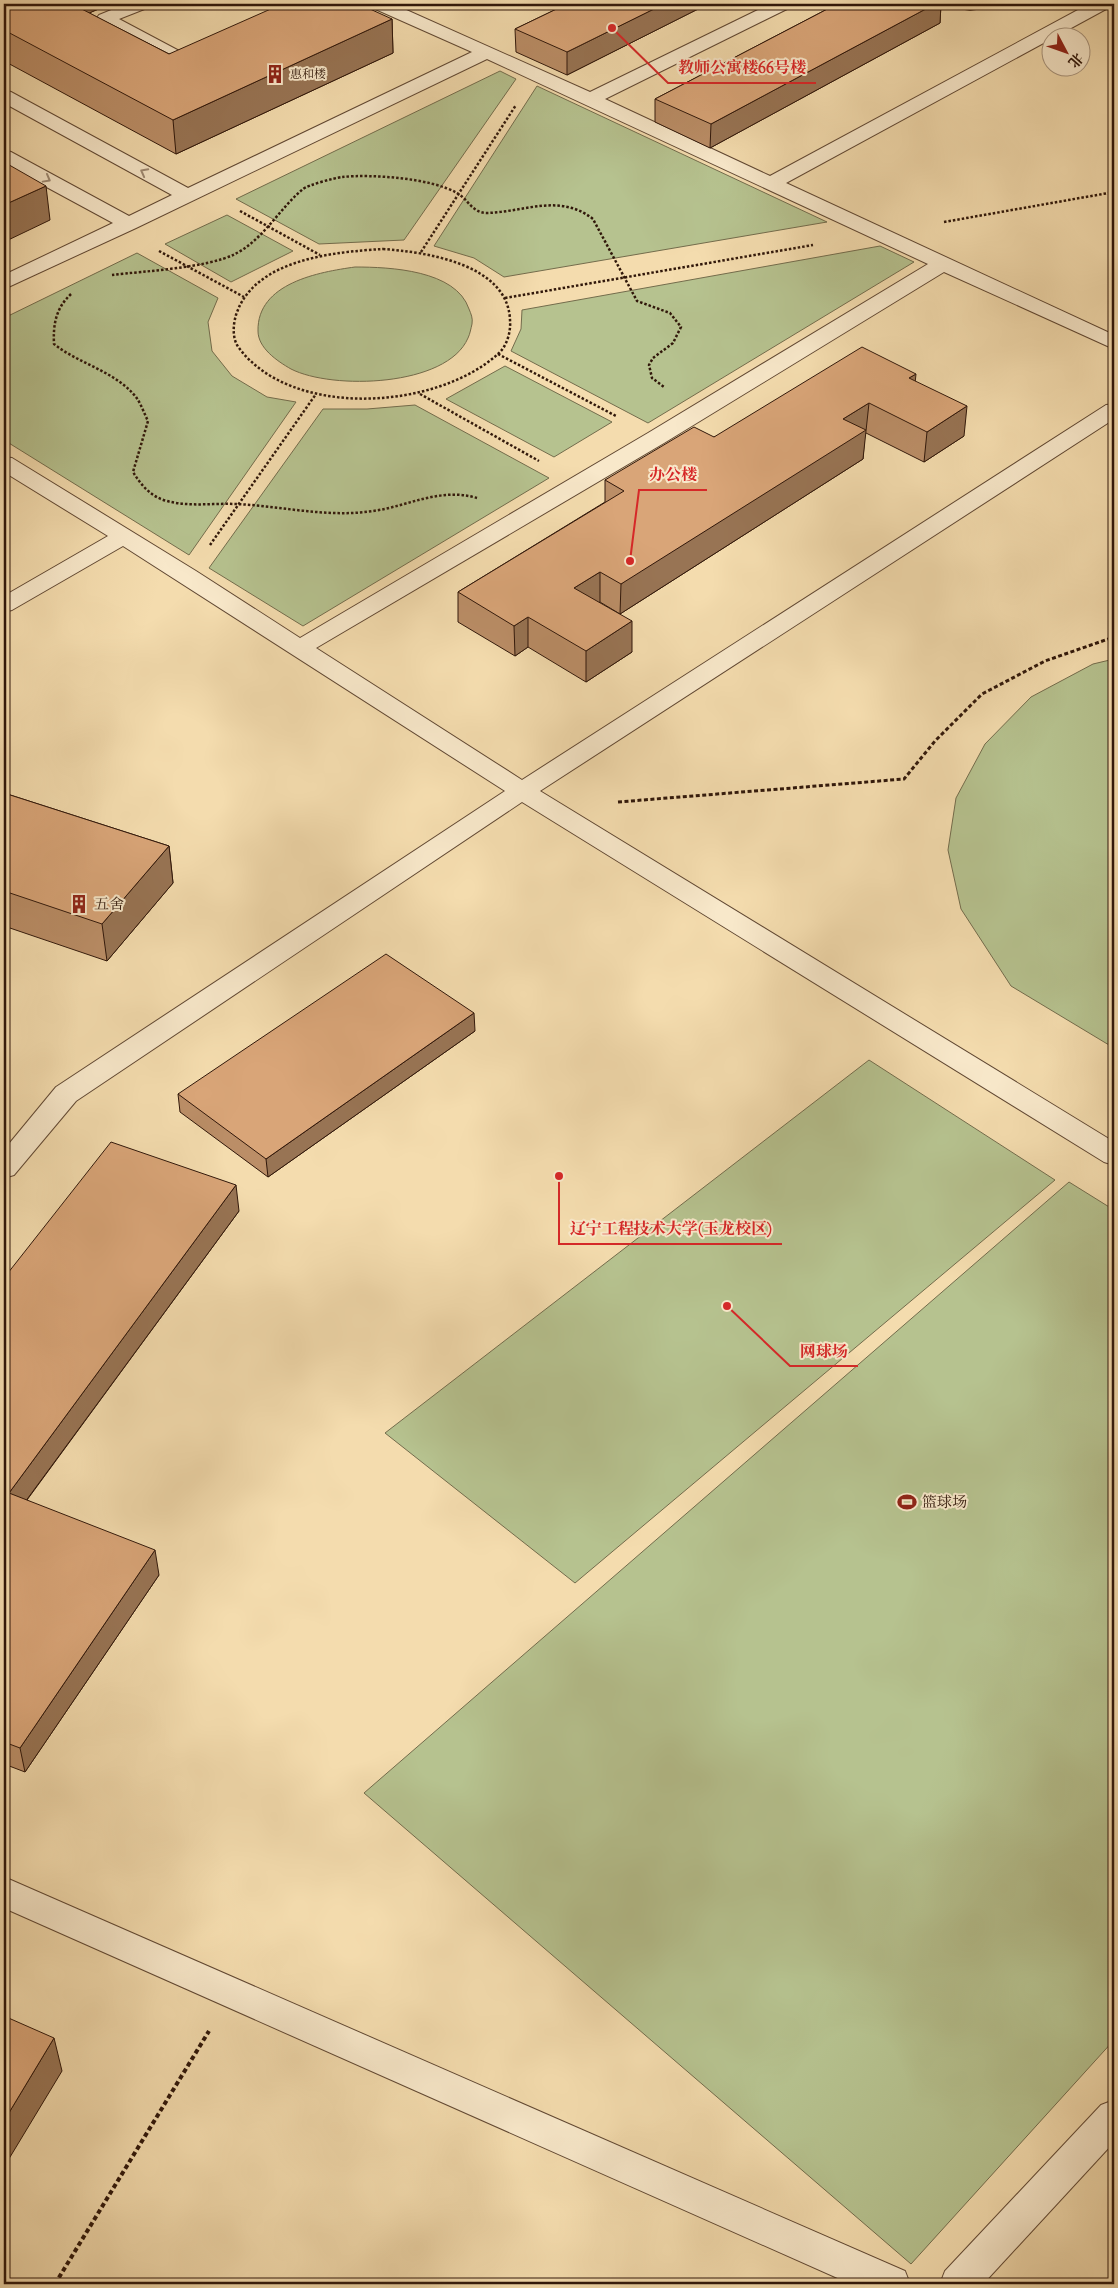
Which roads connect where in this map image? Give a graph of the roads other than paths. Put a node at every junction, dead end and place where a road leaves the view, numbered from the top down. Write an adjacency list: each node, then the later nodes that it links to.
1 (141, 4): 5 (street)
2 (379, 4): 6 (street)
3 (783, 4): 8 (street)
4 (1102, 4): 10 (street)
5 (218, 44)
6 (487, 52): 8 (street); 11 (street)
7 (4, 96): 11 (street, one-way to 7)
8 (592, 100): 10 (street)
9 (4, 156): 12 (street, one-way to 12)
10 (773, 182): 13 (street)
11 (194, 192): 12 (street)
12 (124, 226): 14 (street)
13 (942, 264): 15 (street); 20 (street)
14 (4, 283)
15 (1114, 343)
16 (1114, 410): 21 (street)
17 (4, 463): 18 (street)
18 (123, 537): 19 (street); 20 (street)
19 (4, 604)
20 (300, 648): 21 (street)
21 (522, 791): 22 (street); 23 (street)
22 (1114, 1155)
23 (4, 1168)
24 (4, 1892): 26 (street)
25 (1114, 2118): 27 (street)
26 (892, 2284)
27 (958, 2284)

